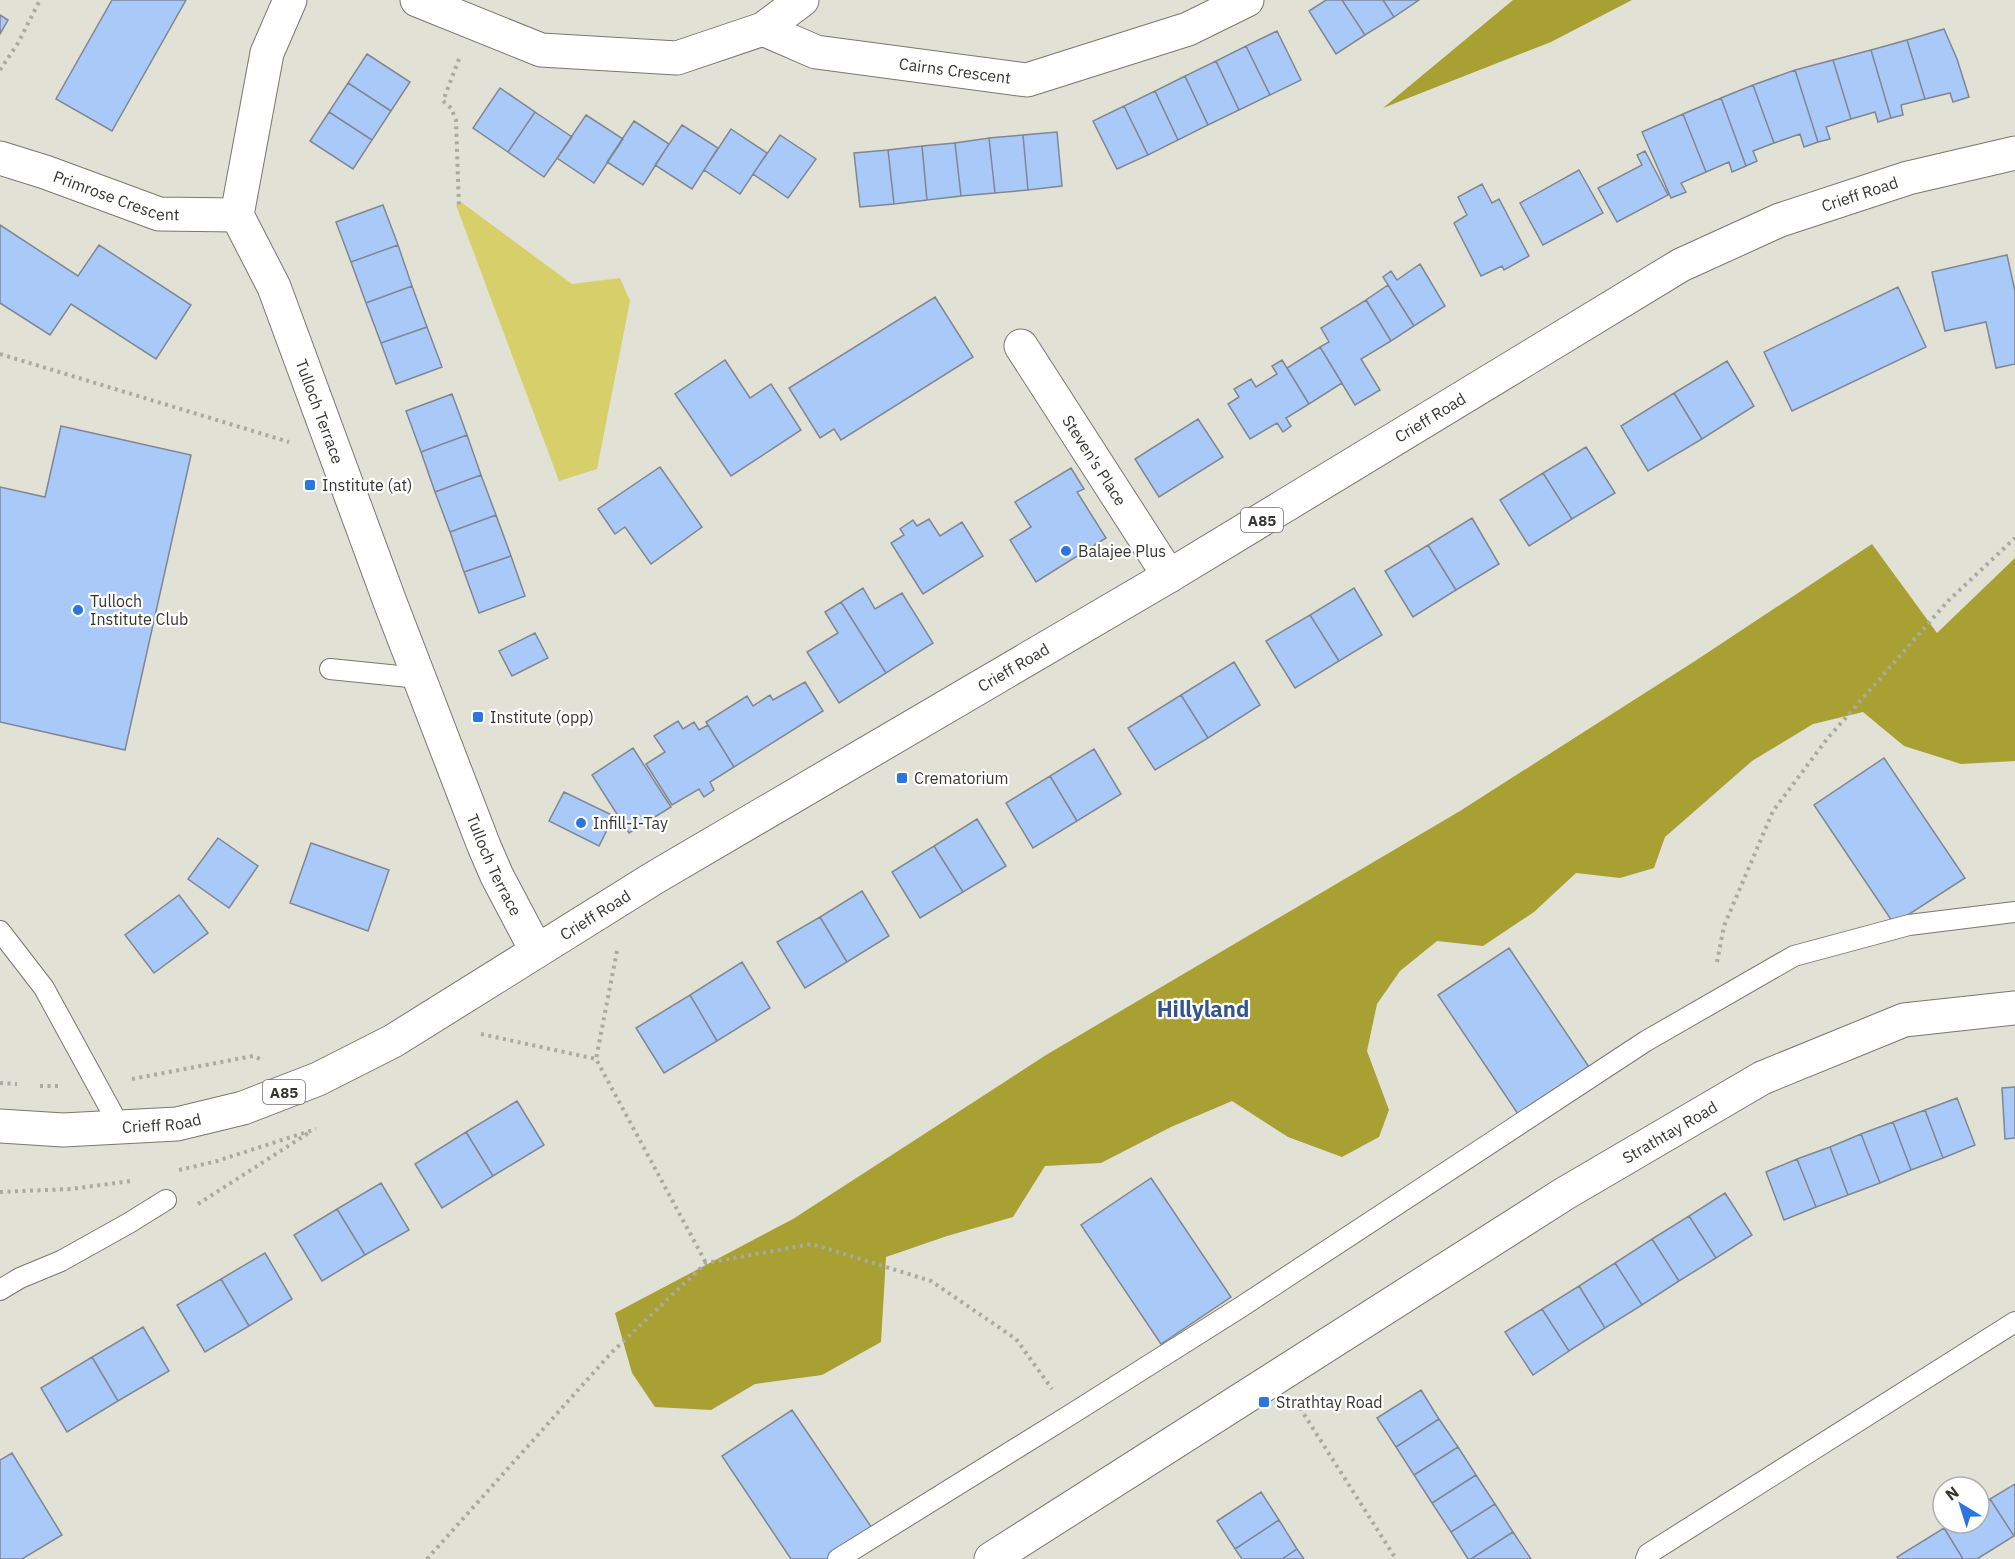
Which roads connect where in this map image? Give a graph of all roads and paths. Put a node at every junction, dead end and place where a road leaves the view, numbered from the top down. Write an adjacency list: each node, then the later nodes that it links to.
1 (40, 0): 8 (path)
2 (290, 0): 12 (street)
3 (417, 0): 6 (street)
4 (802, 0): 7 (street)
5 (1247, 0): 7 (street, Cairns Crescent)
6 (472, 22): 7 (street); 11 (path)
7 (763, 29)
8 (0, 70)
9 (2015, 153): 17 (street, Crieff Road / A85)
10 (0, 158): 12 (street, Primrose Crescent)
11 (459, 208)
12 (237, 215): 15 (street, Tulloch Terrace)
13 (1021, 346): 17 (street, Steven's Place)
14 (0, 354): 15 (path)
15 (336, 456): 19 (street, Tulloch Terrace)
16 (2015, 538): 24 (path)
17 (1169, 576): 22 (street, Crieff Road / A85)
18 (330, 669): 19 (lane)
19 (419, 678): 22 (street, Tulloch Terrace)
20 (2015, 912): 24 (lane)
21 (0, 930): 29 (lane)
22 (536, 950): 29 (street, Crieff Road / A85)
23 (617, 951): 27 (path)
24 (1707, 1006): 37 (lane)
25 (2015, 1008): 36 (street, Strathtay Road)
26 (481, 1034): 27 (path)
27 (596, 1059): 33 (path)
28 (0, 1126): 29 (street, Crieff Road / A85)
29 (120, 1127)
30 (316, 1129): 32 (path)
31 (166, 1200): 34 (lane)
32 (192, 1208)
33 (706, 1263): 37 (path); 38 (path)
34 (0, 1290)
35 (2015, 1322): 42 (lane)
36 (1279, 1375): 40 (street, Strathtay Road); 41 (path)
37 (1070, 1415): 39 (lane)
38 (427, 1559)
39 (838, 1559)
40 (991, 1559)
41 (1396, 1559)
42 (1646, 1559)

